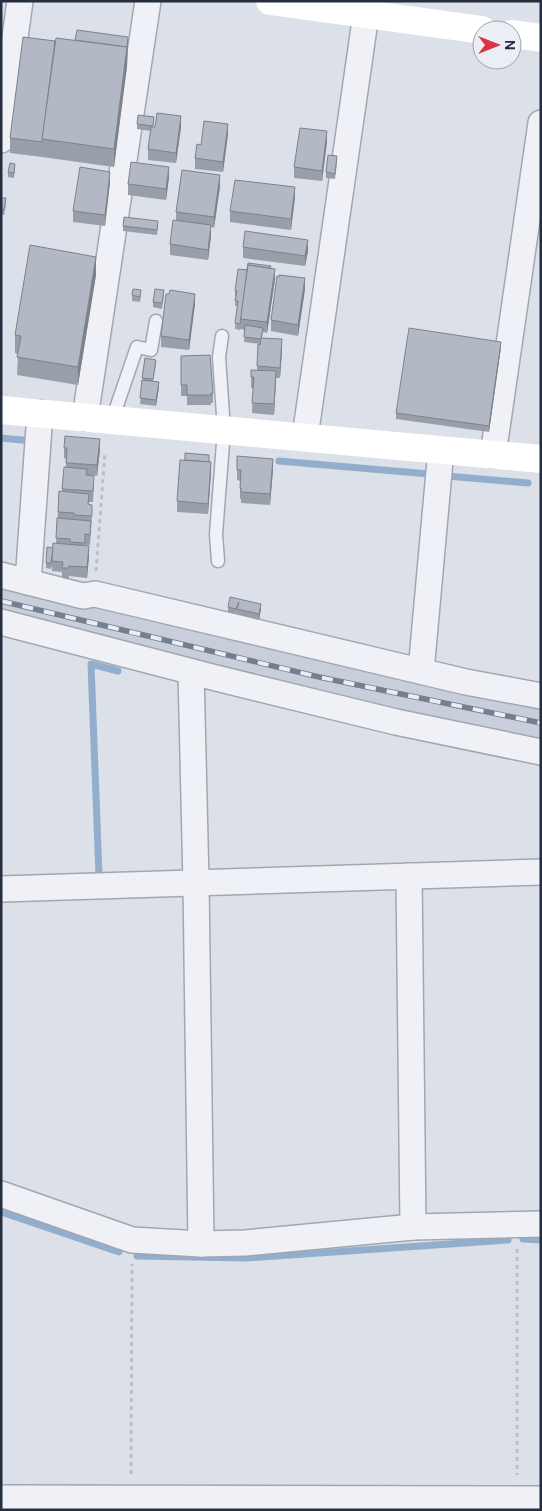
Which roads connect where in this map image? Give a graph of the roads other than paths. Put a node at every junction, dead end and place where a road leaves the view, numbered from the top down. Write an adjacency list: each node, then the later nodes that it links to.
1 (20, 1): 9 (street)
2 (148, 1): 14 (street)
3 (270, 1): 4 (street)
4 (366, 14): 5 (street); 17 (street)
5 (472, 29)
6 (522, 35): 7 (street)
7 (541, 38)
8 (541, 124): 19 (street)
9 (1, 140)
10 (156, 321): 15 (lane)
11 (222, 336): 16 (lane)
12 (1, 410): 13 (street)
13 (40, 413): 14 (street); 23 (street)
14 (85, 418): 15 (street)
15 (112, 420): 16 (street)
16 (224, 430): 17 (street); 21 (lane)
17 (305, 437): 18 (street)
18 (441, 450): 19 (street); 25 (street)
19 (493, 454): 20 (street)
20 (541, 459)
21 (218, 562)
22 (1, 575): 23 (street)
23 (28, 582): 25 (street)
24 (1, 622): 26 (street)
25 (421, 671): 27 (street)
26 (190, 672): 28 (street); 31 (street)
27 (541, 696)
28 (541, 752)
29 (541, 872): 30 (street)
30 (409, 876): 31 (street); 35 (street)
31 (196, 883): 32 (street); 36 (street)
32 (1, 889)
33 (1, 1194): 36 (street)
34 (529, 1224): 35 (street)
35 (413, 1227): 36 (street)
36 (201, 1244)
37 (1, 1498): 38 (street)
38 (541, 1499)

